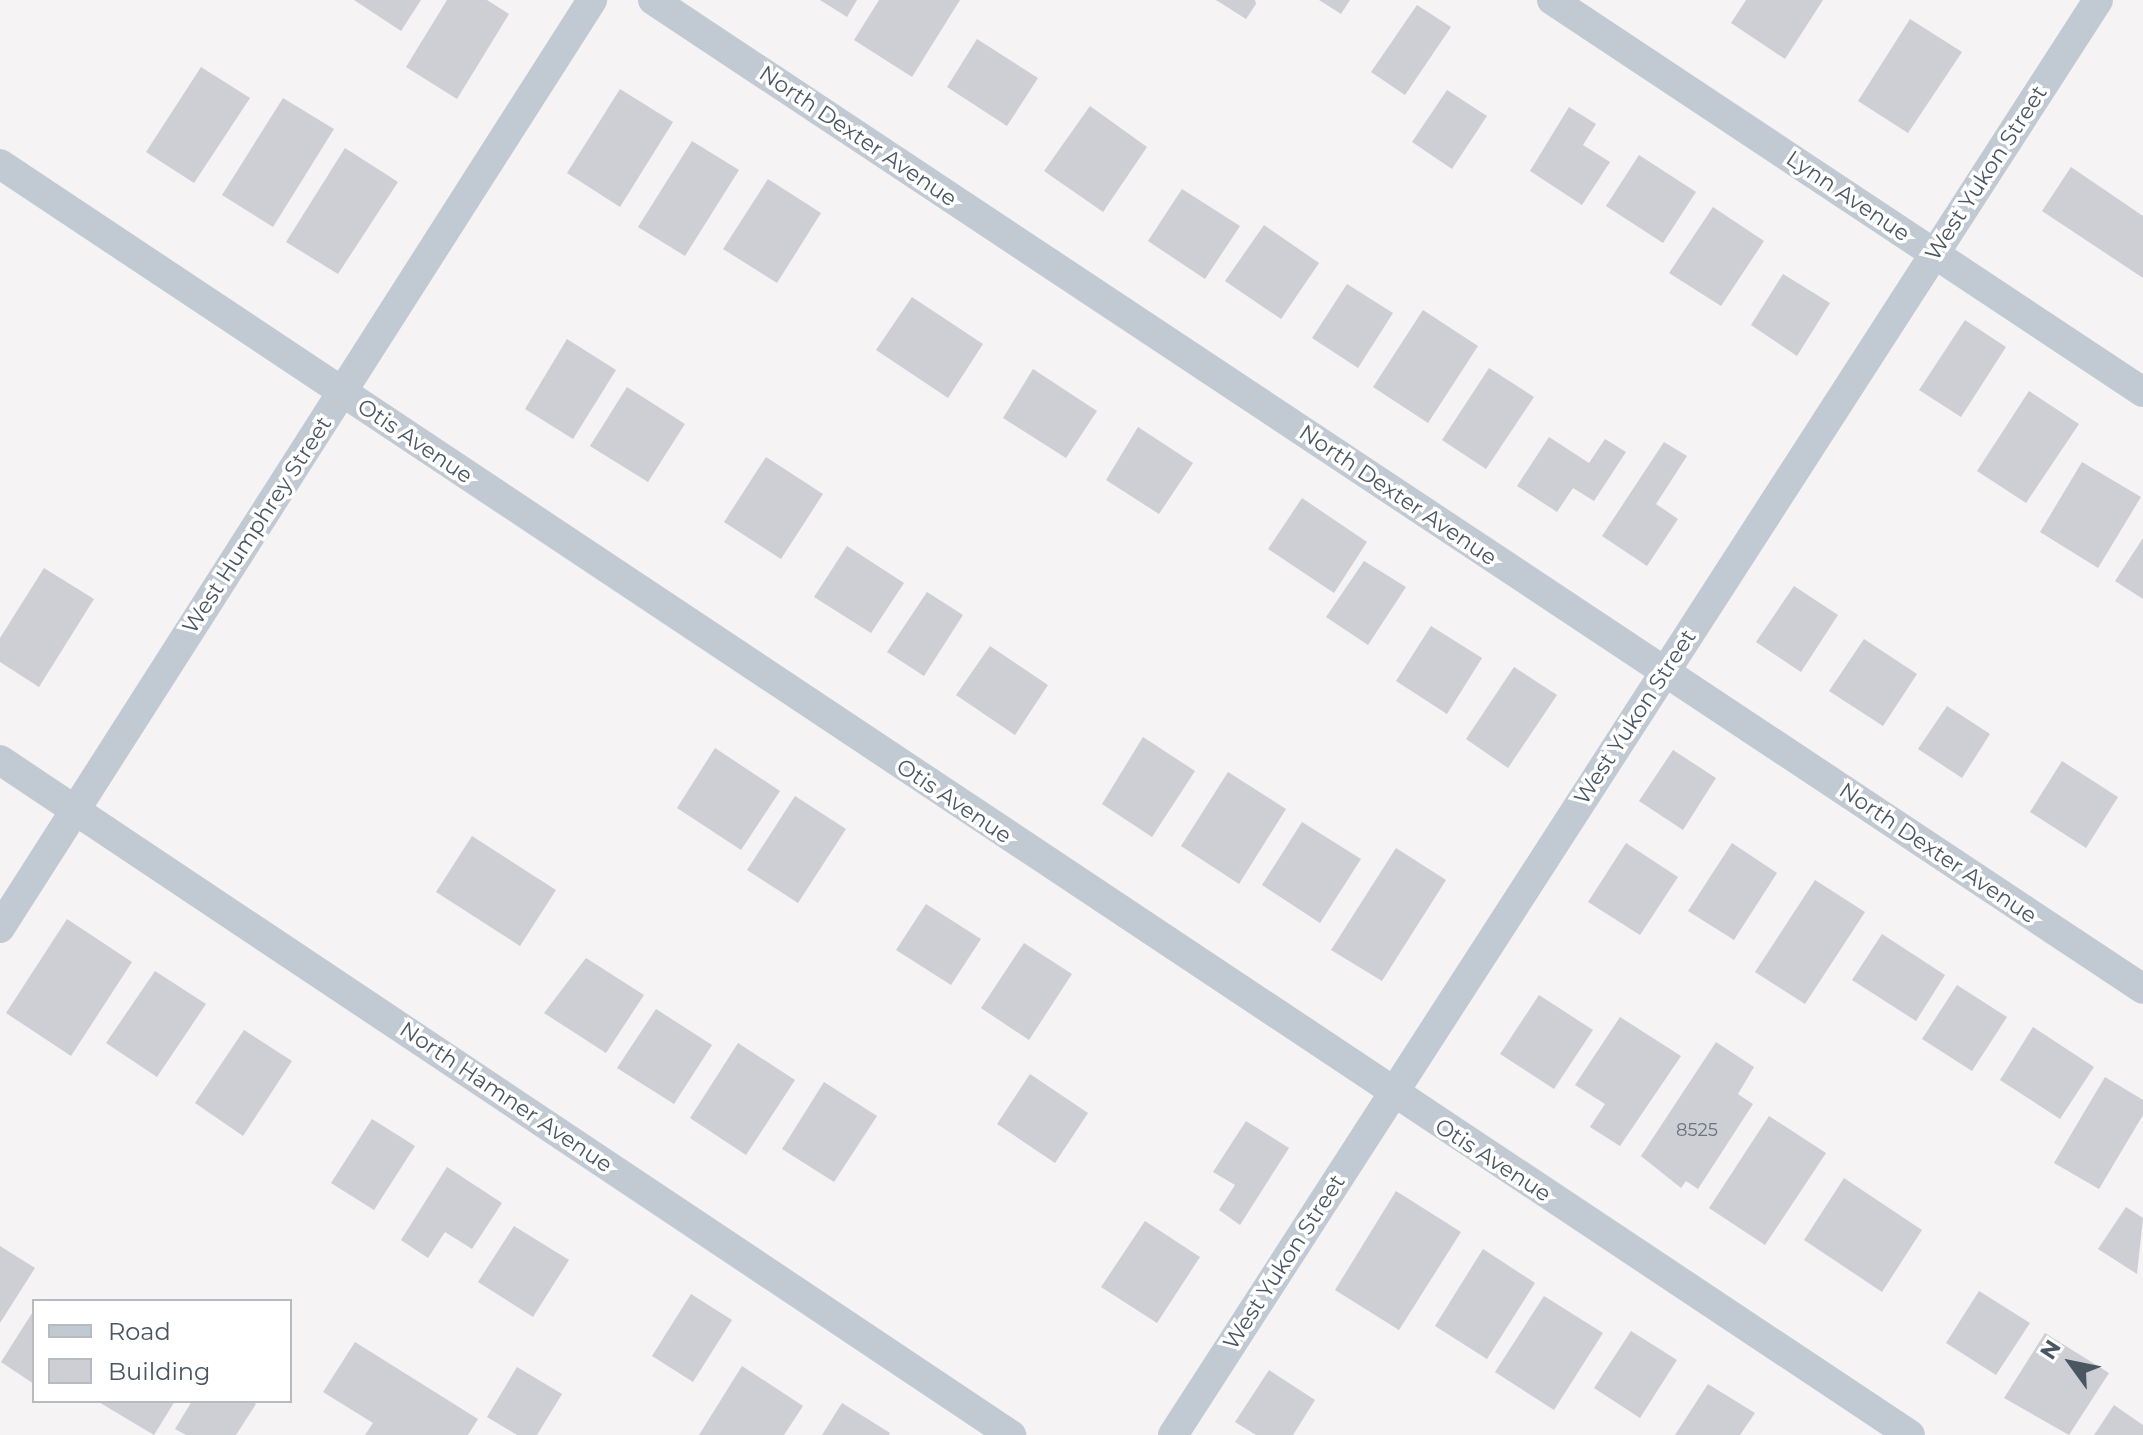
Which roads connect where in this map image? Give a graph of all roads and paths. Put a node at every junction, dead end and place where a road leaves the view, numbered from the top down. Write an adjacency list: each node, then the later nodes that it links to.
1 (592, 0): 8 (street, West Humphrey Street)
2 (653, 0): 9 (street, North Dexter Avenue)
3 (1552, 0): 6 (street, Lynn Avenue)
4 (2098, 0): 6 (street, West Yukon Street)
5 (0, 164): 8 (street, Otis Avenue)
6 (1934, 253): 7 (street, Lynn Avenue); 9 (street, West Yukon Street)
7 (2143, 392)
8 (343, 393): 11 (street, West Humphrey Street); 14 (street, Otis Avenue)
9 (1664, 672): 13 (street, North Dexter Avenue); 14 (street, West Yukon Street)
10 (0, 760): 11 (street, North Hamner Avenue)
11 (74, 809): 12 (street, West Humphrey Street); 15 (street, North Hamner Avenue)
12 (0, 928)
13 (2143, 989)
14 (1391, 1093): 16 (street, West Yukon Street); 17 (street, Otis Avenue)
15 (1011, 1435)
16 (1173, 1435)
17 (1910, 1435)

